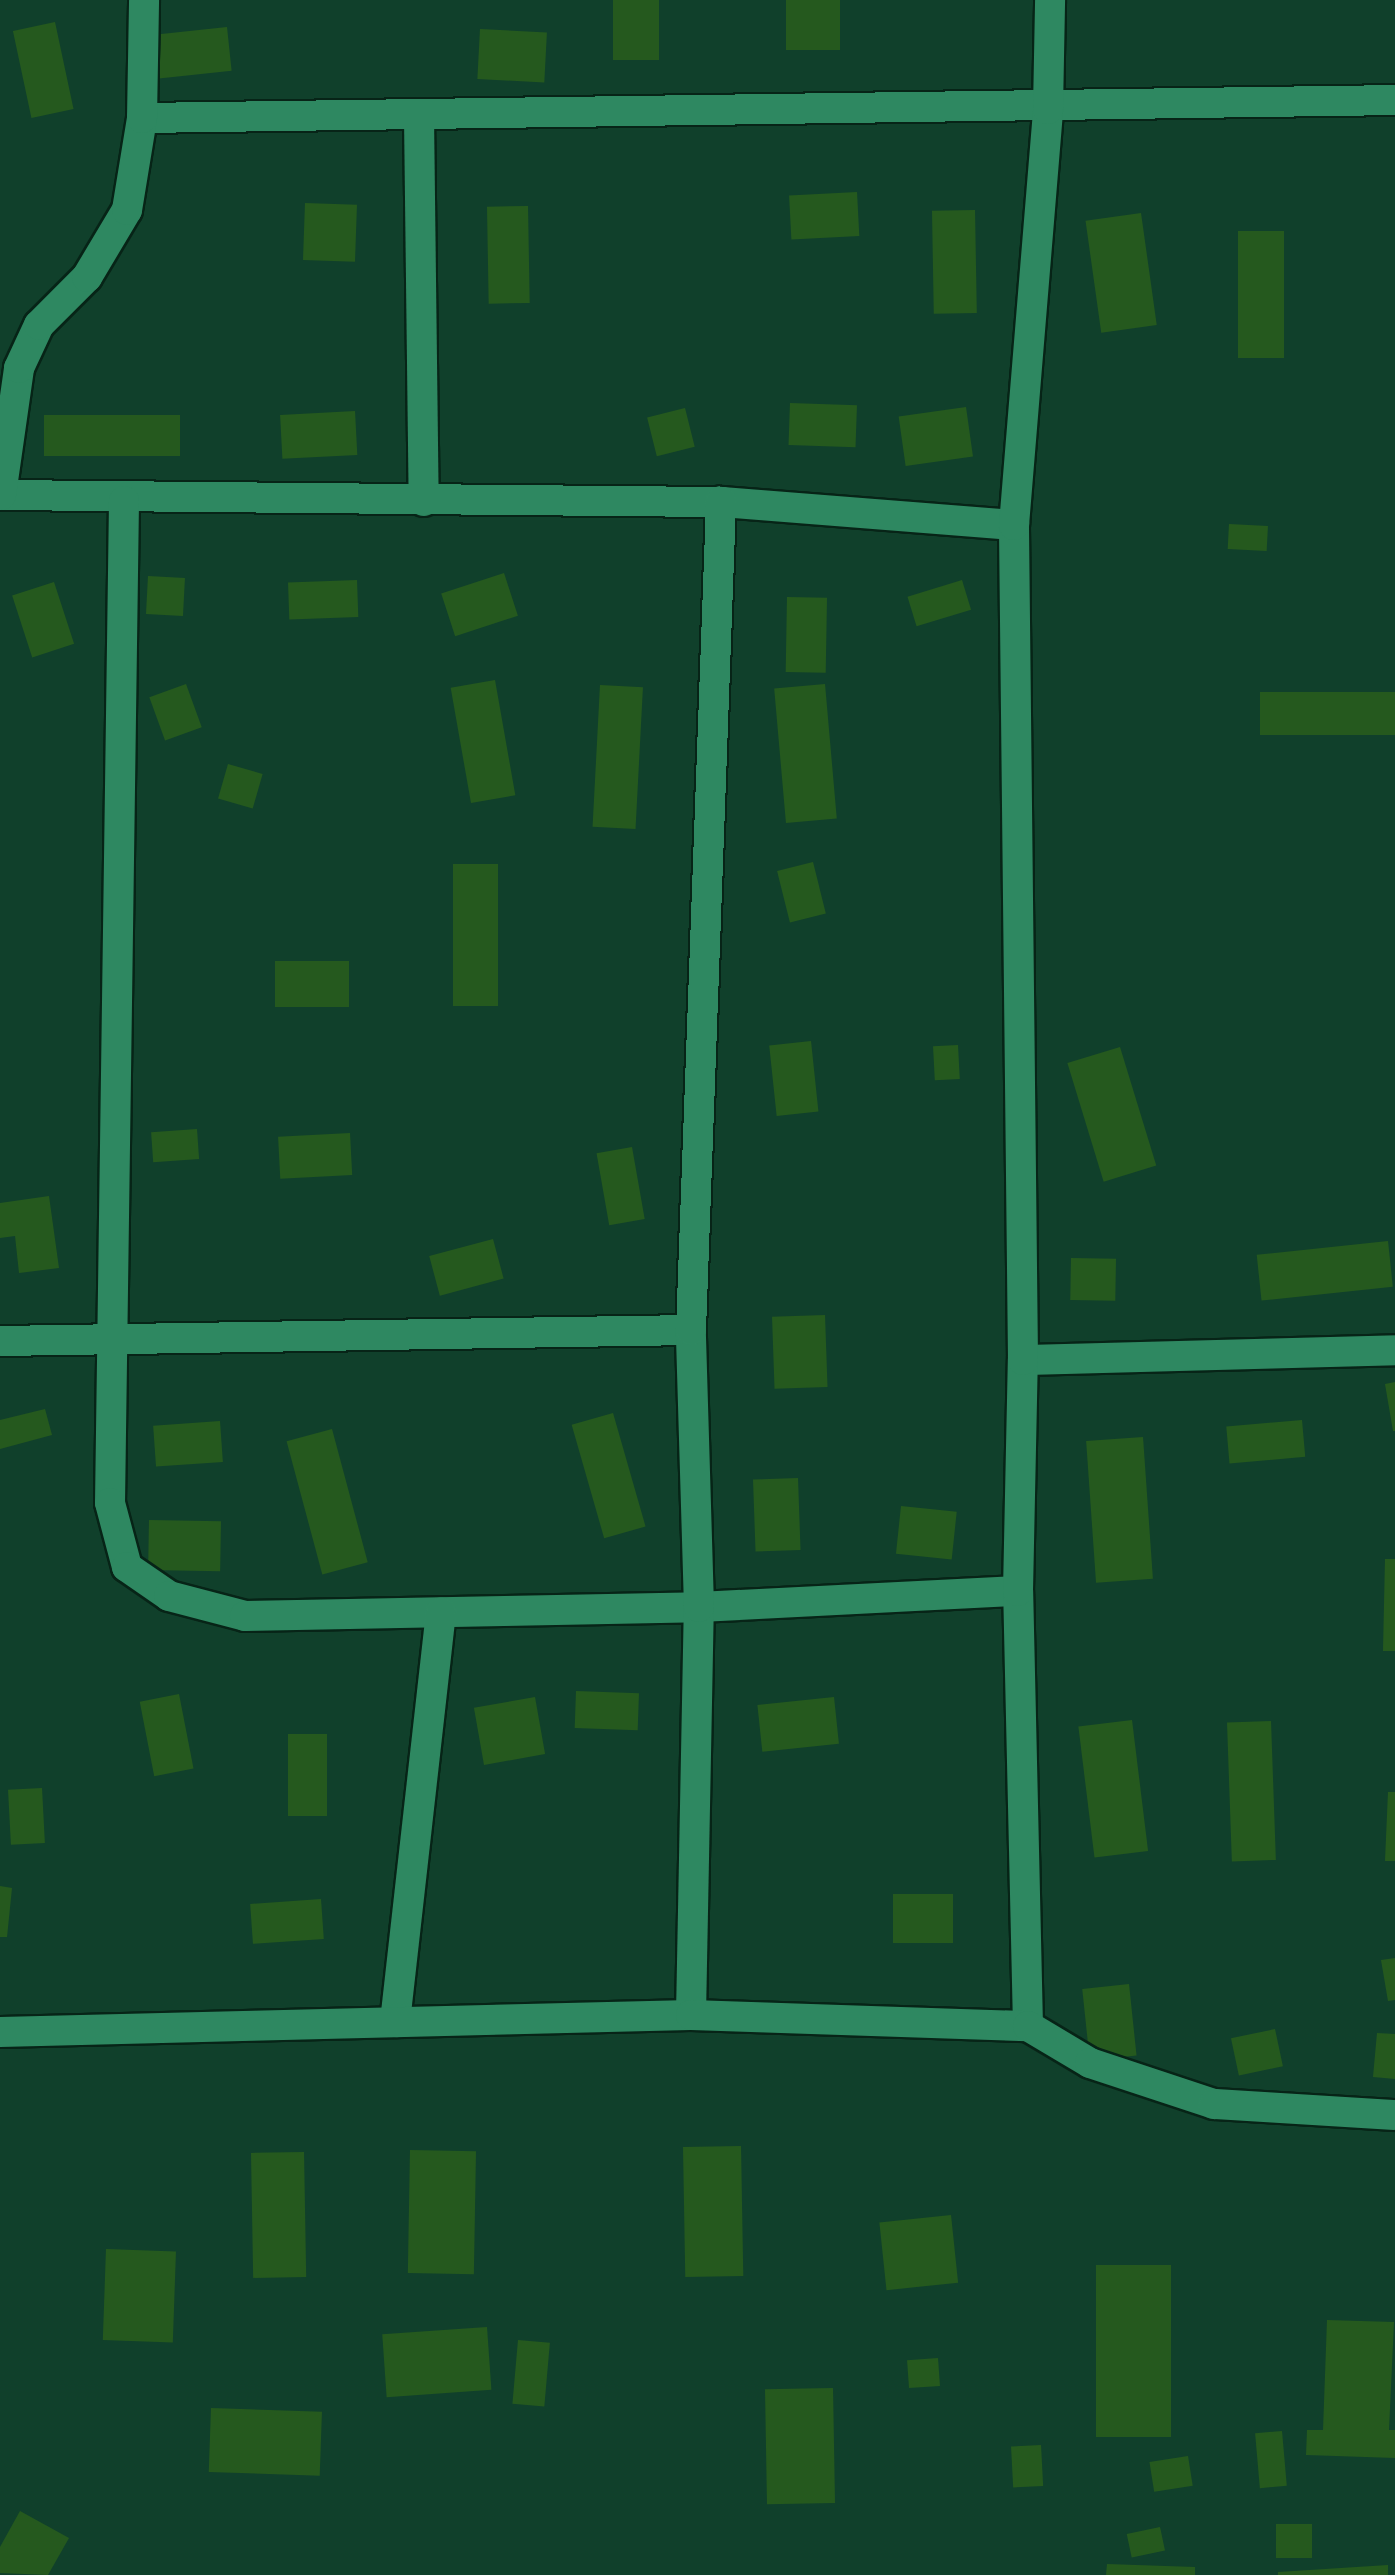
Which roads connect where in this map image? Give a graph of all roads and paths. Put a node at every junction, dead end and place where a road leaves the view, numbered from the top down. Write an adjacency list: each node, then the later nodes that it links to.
1 (144, 0): 6 (street)
2 (1050, 0): 4 (street)
3 (1395, 100): 4 (street)
4 (1048, 109): 5 (street); 11 (street)
5 (418, 116): 6 (street); 9 (street)
6 (142, 118): 7 (street)
7 (1, 495): 8 (street)
8 (124, 501): 9 (street); 14 (street)
9 (424, 502): 10 (street)
10 (721, 502): 11 (street); 12 (street)
11 (1014, 525): 16 (street)
12 (691, 1330): 14 (street); 18 (street)
13 (0, 1341): 14 (street)
14 (113, 1342): 19 (street)
15 (1395, 1350): 16 (street)
16 (1023, 1360): 17 (street)
17 (1018, 1591): 18 (street); 22 (street)
18 (699, 1606): 19 (street); 20 (street)
19 (441, 1613): 21 (street)
20 (692, 2015): 21 (street); 22 (street)
21 (395, 2022): 23 (street)
22 (1028, 2026): 24 (street)
23 (0, 2032)
24 (1395, 2115)

